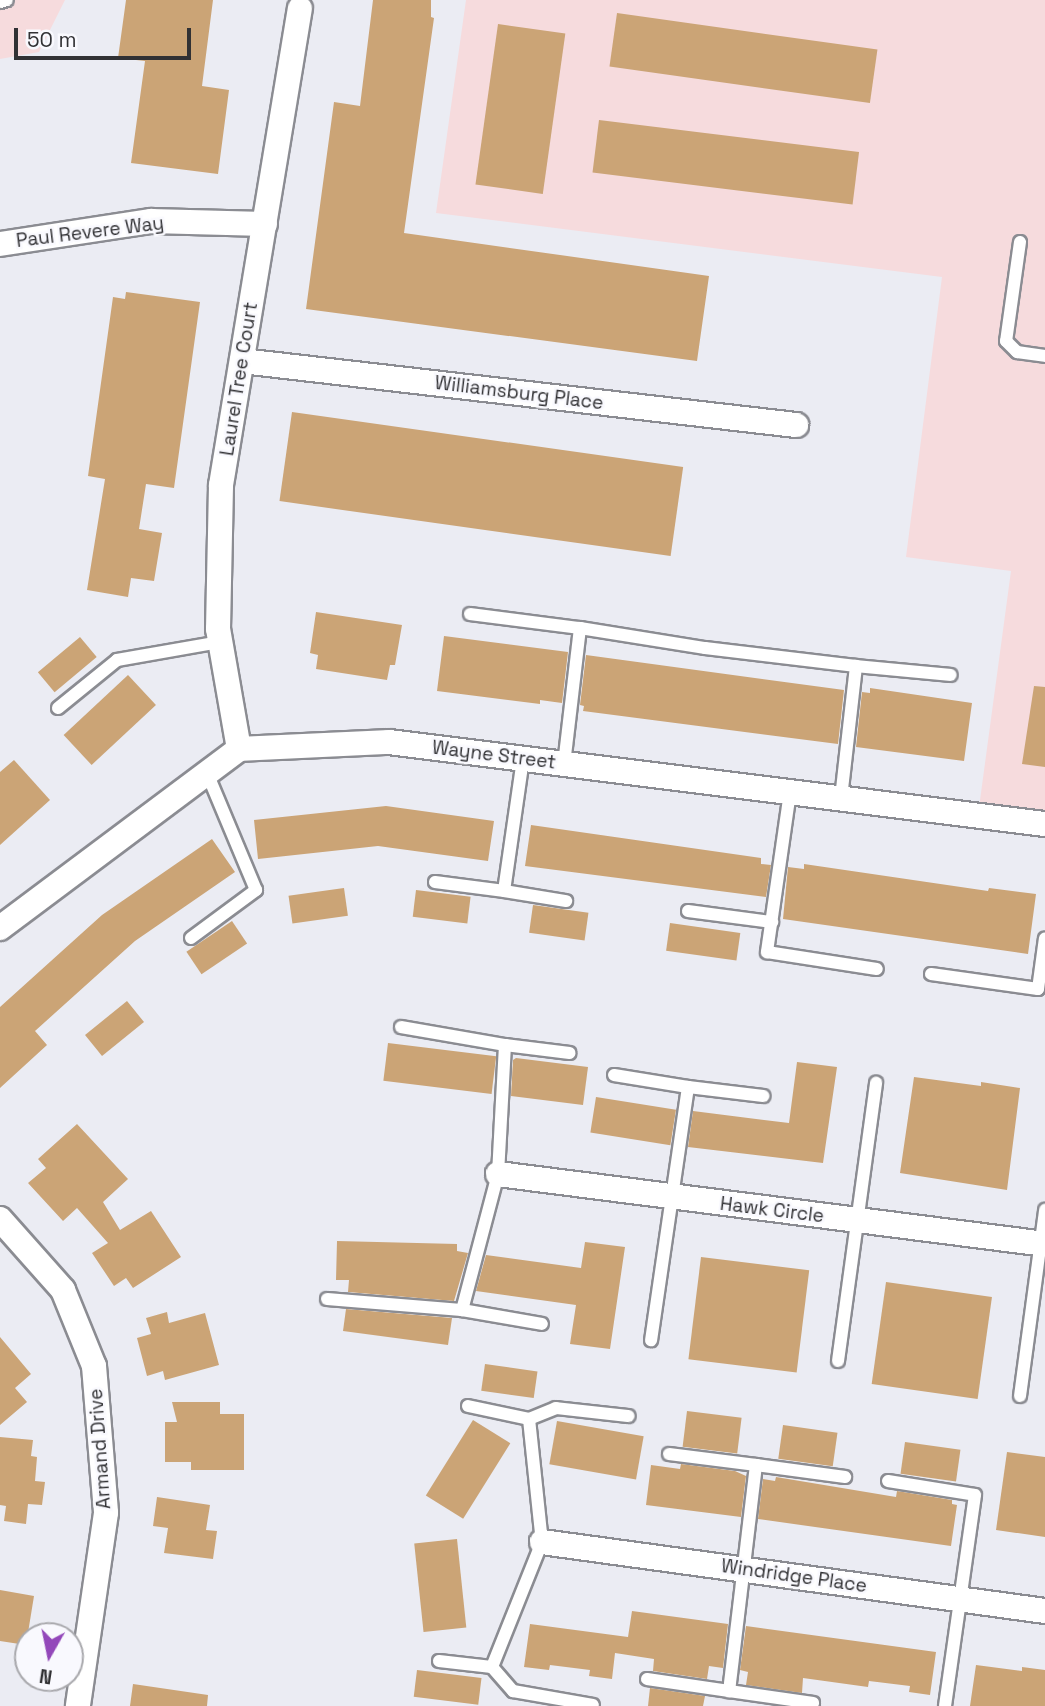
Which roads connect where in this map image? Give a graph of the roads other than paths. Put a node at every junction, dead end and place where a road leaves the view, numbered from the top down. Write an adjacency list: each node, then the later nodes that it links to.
1 (7, 0): 2 (lane)
2 (0, 2)
3 (300, 9): 4 (street, Laurel Tree Court)
4 (265, 224): 6 (street, Paul Revere Way); 8 (street, Laurel Tree Court)
5 (1020, 242): 7 (lane)
6 (0, 244)
7 (1045, 356)
8 (242, 361): 9 (street, Williamsburg Place); 12 (street, Laurel Tree Court)
9 (796, 425)
10 (470, 614): 11 (lane)
11 (580, 628): 13 (lane); 18 (lane)
12 (220, 642): 15 (lane); 16 (street, Laurel Tree Court)
13 (856, 666): 14 (lane); 21 (lane)
14 (951, 675)
15 (58, 708)
16 (239, 749): 17 (street, Wayne Street); 19 (street)
17 (523, 759): 18 (street, Wayne Street); 24 (lane)
18 (564, 764): 20 (street, Wayne Street)
19 (207, 773): 28 (street); 29 (lane)
20 (790, 792): 21 (street, Wayne Street); 27 (lane)
21 (841, 798): 22 (street, Wayne Street)
22 (1045, 824)
23 (435, 882): 24 (lane)
24 (504, 891): 25 (lane)
25 (566, 901)
26 (688, 911): 27 (lane)
27 (772, 922): 31 (lane)
28 (0, 928)
29 (191, 938)
30 (1045, 938): 32 (lane)
31 (877, 968)
32 (931, 974)
33 (401, 1027): 34 (lane)
34 (505, 1045): 35 (lane); 40 (lane)
35 (570, 1053)
36 (614, 1074): 38 (lane)
37 (876, 1083): 44 (lane)
38 (688, 1087): 39 (lane); 41 (lane)
39 (763, 1096)
40 (498, 1174): 41 (street, Hawk Circle); 47 (lane)
41 (672, 1197): 44 (street, Hawk Circle); 49 (lane)
42 (1045, 1210): 45 (lane)
43 (0, 1219): 69 (street, Armand Drive)
44 (855, 1221): 45 (street, Hawk Circle); 50 (lane)
45 (1043, 1244): 51 (lane)
46 (327, 1299): 47 (lane)
47 (463, 1310): 48 (lane)
48 (542, 1324)
49 (651, 1340)
50 (838, 1361)
51 (1020, 1396)
52 (468, 1406): 54 (lane)
53 (629, 1416): 54 (lane)
54 (529, 1419): 59 (lane)
55 (670, 1454): 56 (lane)
56 (756, 1465): 57 (lane); 60 (lane)
57 (845, 1477)
58 (888, 1481): 61 (lane)
59 (542, 1542): 60 (street, Windridge Place); 64 (lane)
60 (744, 1570): 61 (street, Windridge Place); 66 (lane)
61 (960, 1600): 62 (street, Windridge Place); 70 (lane)
62 (1045, 1611)
63 (439, 1661): 64 (lane)
64 (492, 1667): 68 (lane)
65 (647, 1679): 66 (lane)
66 (729, 1691): 67 (lane)
67 (813, 1703)
68 (593, 1704)
69 (78, 1706)
70 (945, 1706)

